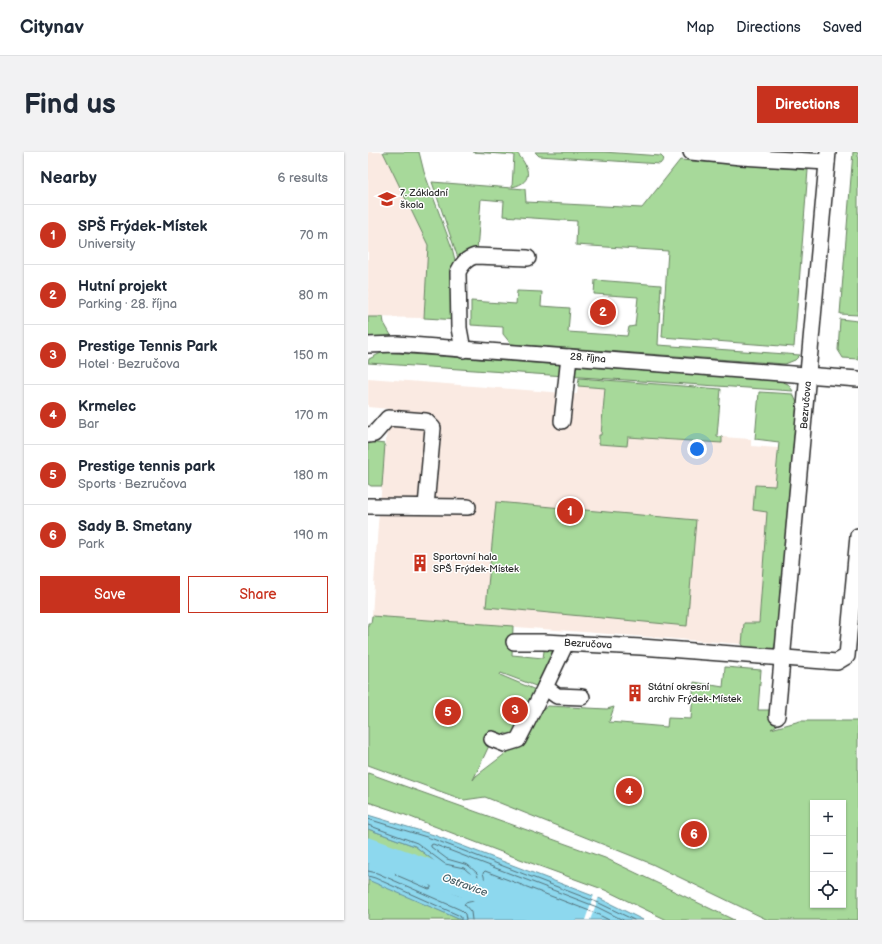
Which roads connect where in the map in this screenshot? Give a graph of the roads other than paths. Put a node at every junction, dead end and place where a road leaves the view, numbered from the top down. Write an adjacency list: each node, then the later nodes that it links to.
1 (691, 152): 2 (street)
2 (828, 157): 7 (street, Bezručova)
3 (528, 258): 5 (street)
4 (368, 345): 5 (street, 28. října)
5 (463, 350): 6 (street, 28. října)
6 (569, 357): 7 (street, 28. října); 9 (street)
7 (808, 375): 8 (street, 28. října); 17 (street, Bezručova)
8 (858, 379)
9 (562, 421)
10 (368, 435): 12 (street)
11 (368, 506): 12 (street)
12 (426, 506): 13 (street)
13 (468, 507)
14 (858, 536): 17 (street)
15 (514, 642): 16 (street, Bezručova)
16 (566, 643): 17 (street, Bezručova); 18 (street)
17 (783, 657): 20 (street, Bezručova)
18 (545, 687): 19 (street); 21 (street)
19 (582, 697)
20 (777, 716)
21 (492, 739)

